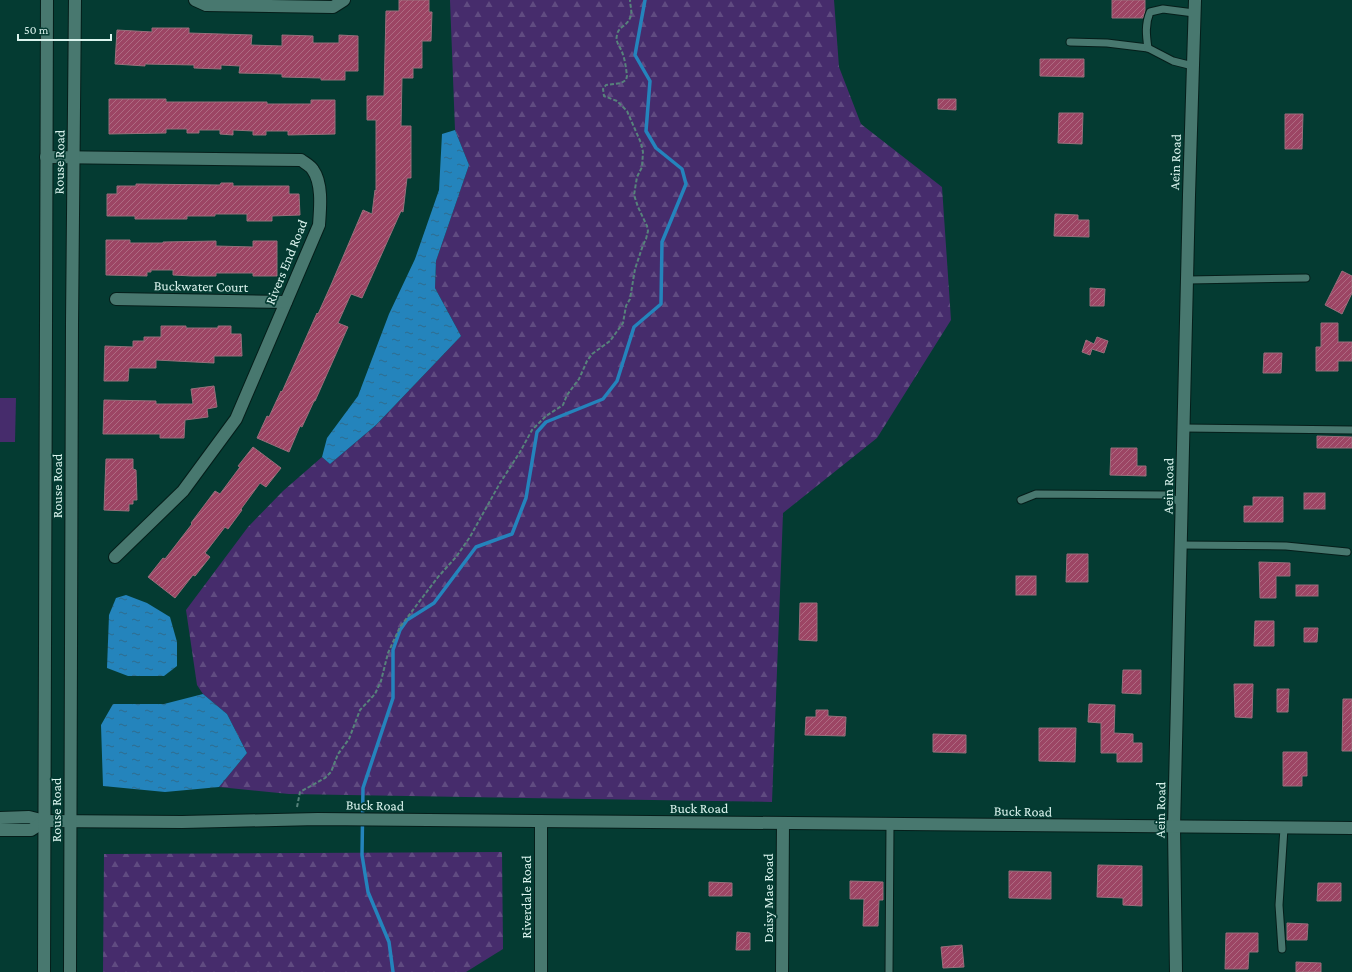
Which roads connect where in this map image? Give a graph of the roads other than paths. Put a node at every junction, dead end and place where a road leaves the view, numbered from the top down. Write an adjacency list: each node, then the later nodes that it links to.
1 (47, 0): 10 (street, Rouse Road)
2 (75, 0): 11 (street, Rouse Road)
3 (195, 0): 4 (street)
4 (344, 0)
5 (1194, 0): 6 (street, Aein Road)
6 (1194, 13): 8 (lane); 9 (street, Aein Road)
7 (1070, 42): 8 (lane)
8 (1148, 48): 9 (lane)
9 (1193, 66): 13 (street, Aein Road)
10 (46, 157): 11 (street, Rivers End Road); 24 (street, Rouse Road)
11 (74, 157): 15 (street, Rivers End Road); 25 (street, Rouse Road)
12 (1306, 278): 13 (lane)
13 (1188, 280): 16 (street, Aein Road)
14 (116, 299): 15 (street, Buckwater Court)
15 (286, 302): 22 (street, Rivers End Road)
16 (1184, 428): 17 (lane); 19 (street, Aein Road)
17 (1352, 430)
18 (1021, 500): 19 (lane)
19 (1182, 503): 20 (street, Aein Road)
20 (1181, 545): 21 (lane); 29 (street, Aein Road)
21 (1347, 552)
22 (115, 556)
23 (0, 818): 24 (street, Buck Road)
24 (45, 821): 25 (street, Buck Road); 32 (street, Buck Road); 34 (street, Rouse Road)
25 (71, 821): 26 (street, Buck Road); 35 (street, Rouse Road)
26 (541, 822): 27 (street, Buck Road); 36 (street, Riverdale Road)
27 (783, 824): 28 (street, Buck Road); 37 (street, Daisy Mae Road)
28 (890, 824): 29 (street, Buck Road); 38 (lane)
29 (1174, 828): 30 (street, Buck Road); 39 (street, Aein Road)
30 (1284, 828): 31 (street, Buck Road); 33 (lane)
31 (1352, 828)
32 (0, 830)
33 (1282, 949)
34 (44, 972)
35 (70, 972)
36 (541, 972)
37 (782, 972)
38 (889, 972)
39 (1176, 972)

